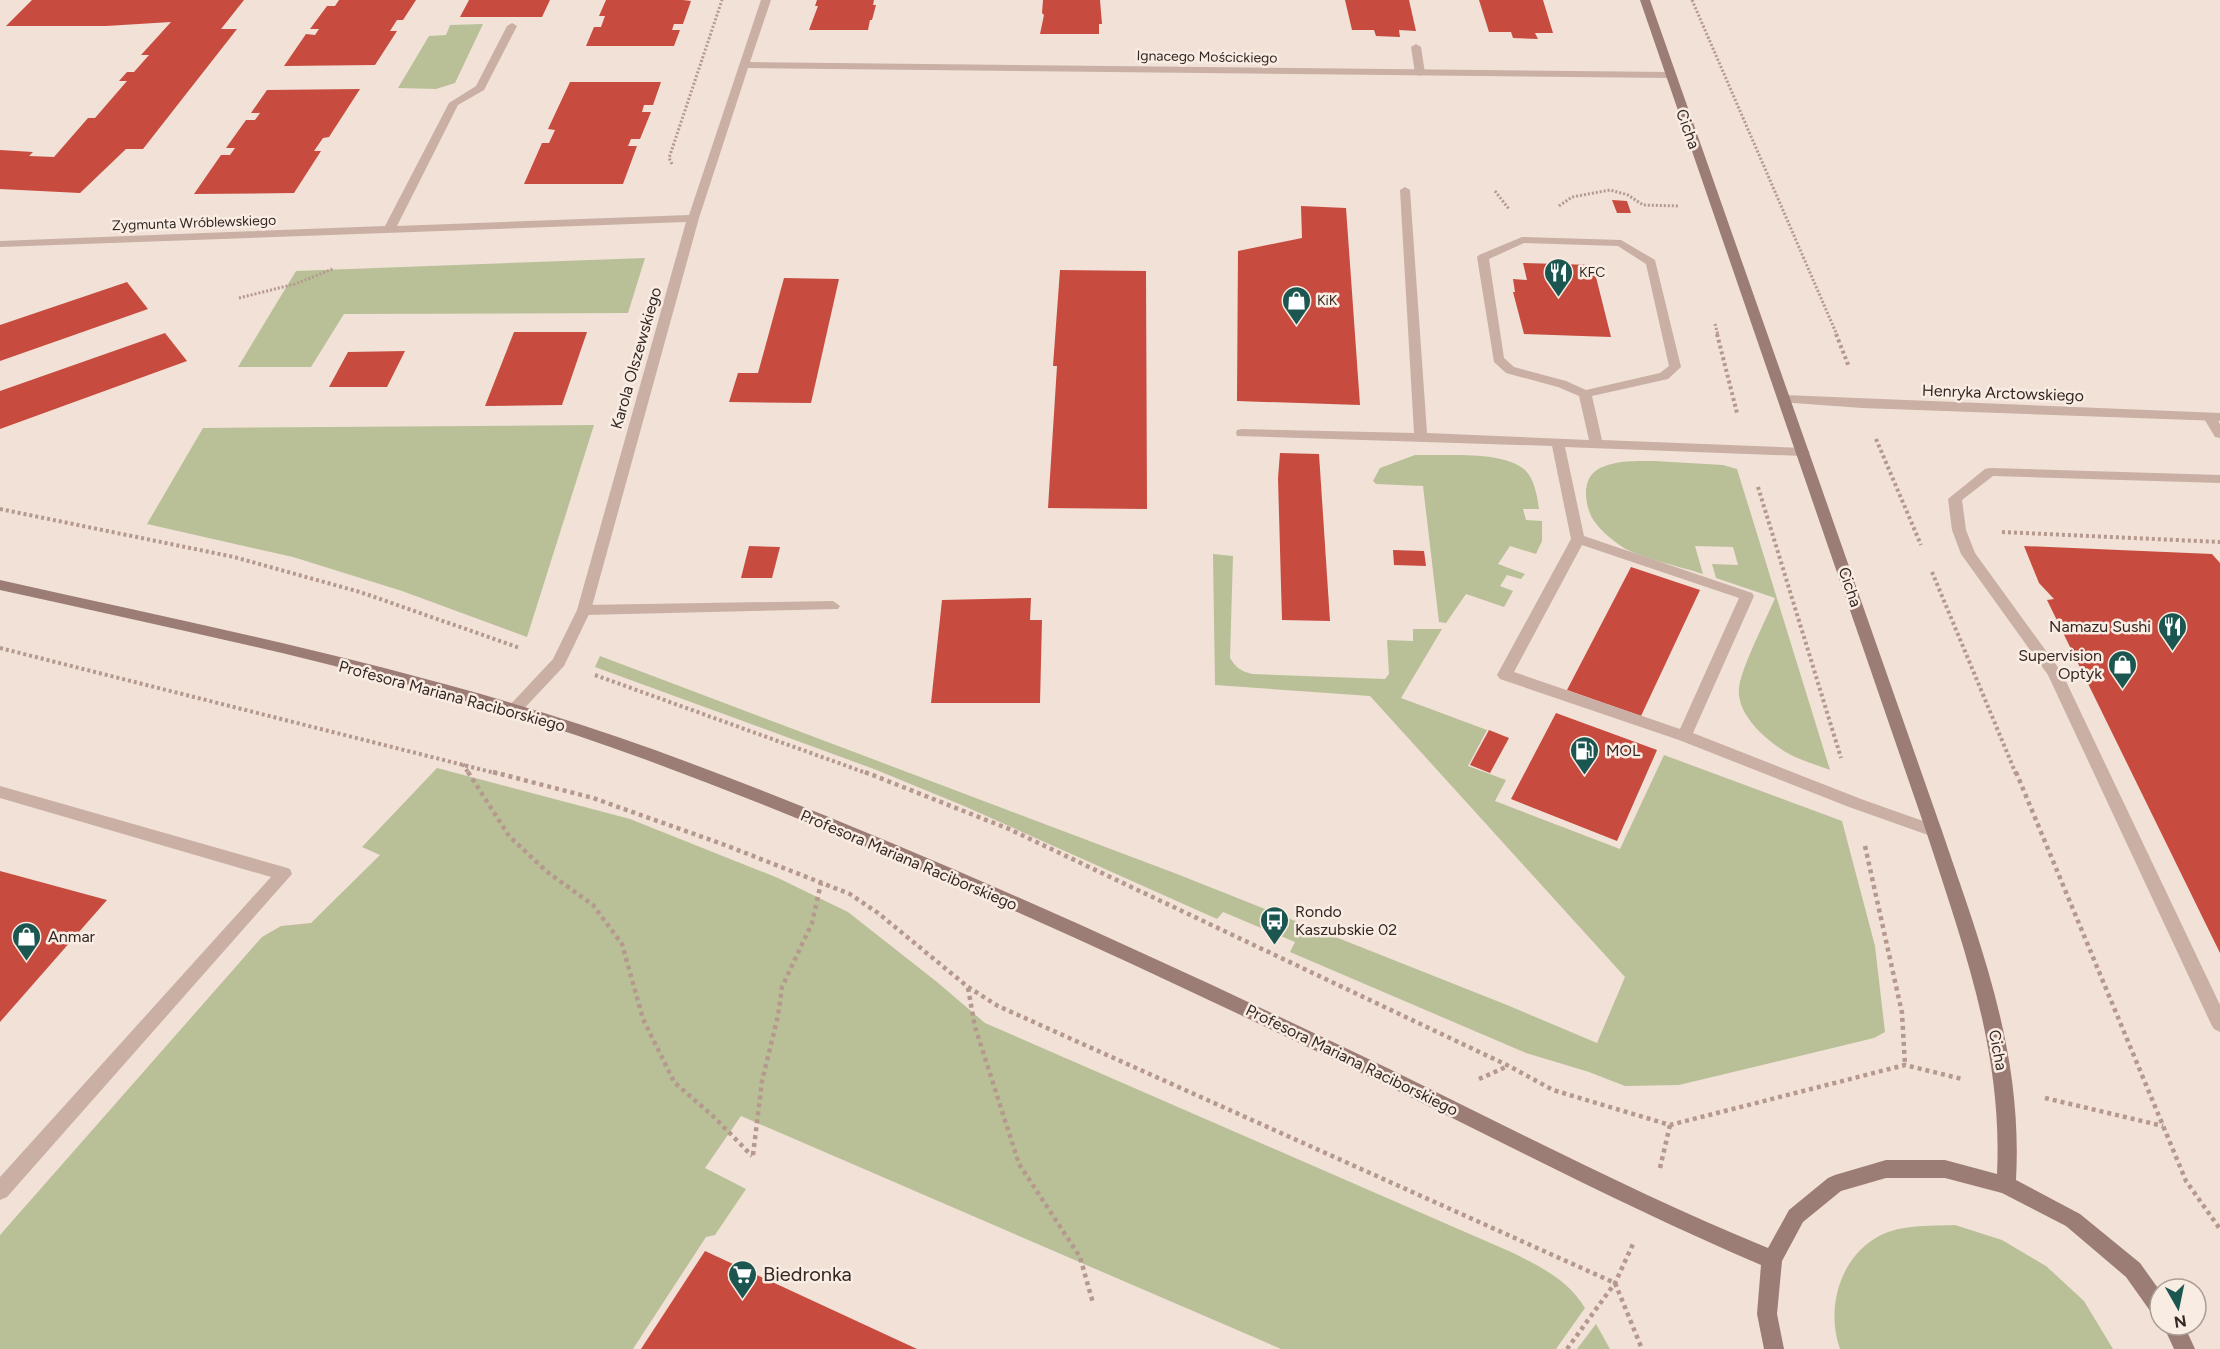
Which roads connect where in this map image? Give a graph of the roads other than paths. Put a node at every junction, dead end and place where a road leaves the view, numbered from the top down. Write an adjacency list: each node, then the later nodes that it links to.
1 (766, 0): 5 (street, Karola Olszewskiego)
2 (1645, 0): 7 (main road, Cicha)
3 (512, 26): 10 (street)
4 (1416, 47): 6 (street)
5 (745, 65): 6 (street, Ignacego Mościckiego); 9 (street, Karola Olszewskiego)
6 (1420, 72): 7 (street, Ignacego Mościckiego)
7 (1669, 75): 13 (main road, Cicha)
8 (1405, 190): 17 (street)
9 (693, 218): 10 (street, Zygmunta Wróblewskiego); 25 (street, Karola Olszewskiego)
10 (388, 230): 11 (street, Zygmunta Wróblewskiego)
11 (0, 244)
12 (1586, 394): 12 (street); 19 (street)
13 (1784, 399): 14 (street, Henryka Arctowskiego); 20 (main road, Cicha)
14 (2214, 417): 16 (street)
15 (1242, 433): 17 (street)
16 (2220, 434)
17 (1421, 437): 18 (street)
18 (1558, 443): 19 (street); 22 (street)
19 (1596, 444): 20 (street)
20 (1803, 452): 29 (main road, Cicha)
21 (2220, 479): 30 (street)
22 (1578, 539): 27 (street); 27 (street)
23 (0, 585): 26 (main road, Profesora Mariana Raciborskiego)
24 (833, 606): 25 (street)
25 (584, 610): 26 (street, Karola Olszewskiego)
26 (514, 710): 33 (main road, Profesora Mariana Raciborskiego)
27 (1684, 736): 29 (street)
28 (0, 792): 32 (street)
29 (1934, 831): 31 (main road, Cicha)
30 (2220, 1024)
31 (2006, 1185): 33 (main road); 34 (main road)
32 (0, 1191)
33 (1772, 1260): 35 (main road)
34 (2148, 1291)
35 (1774, 1349)

